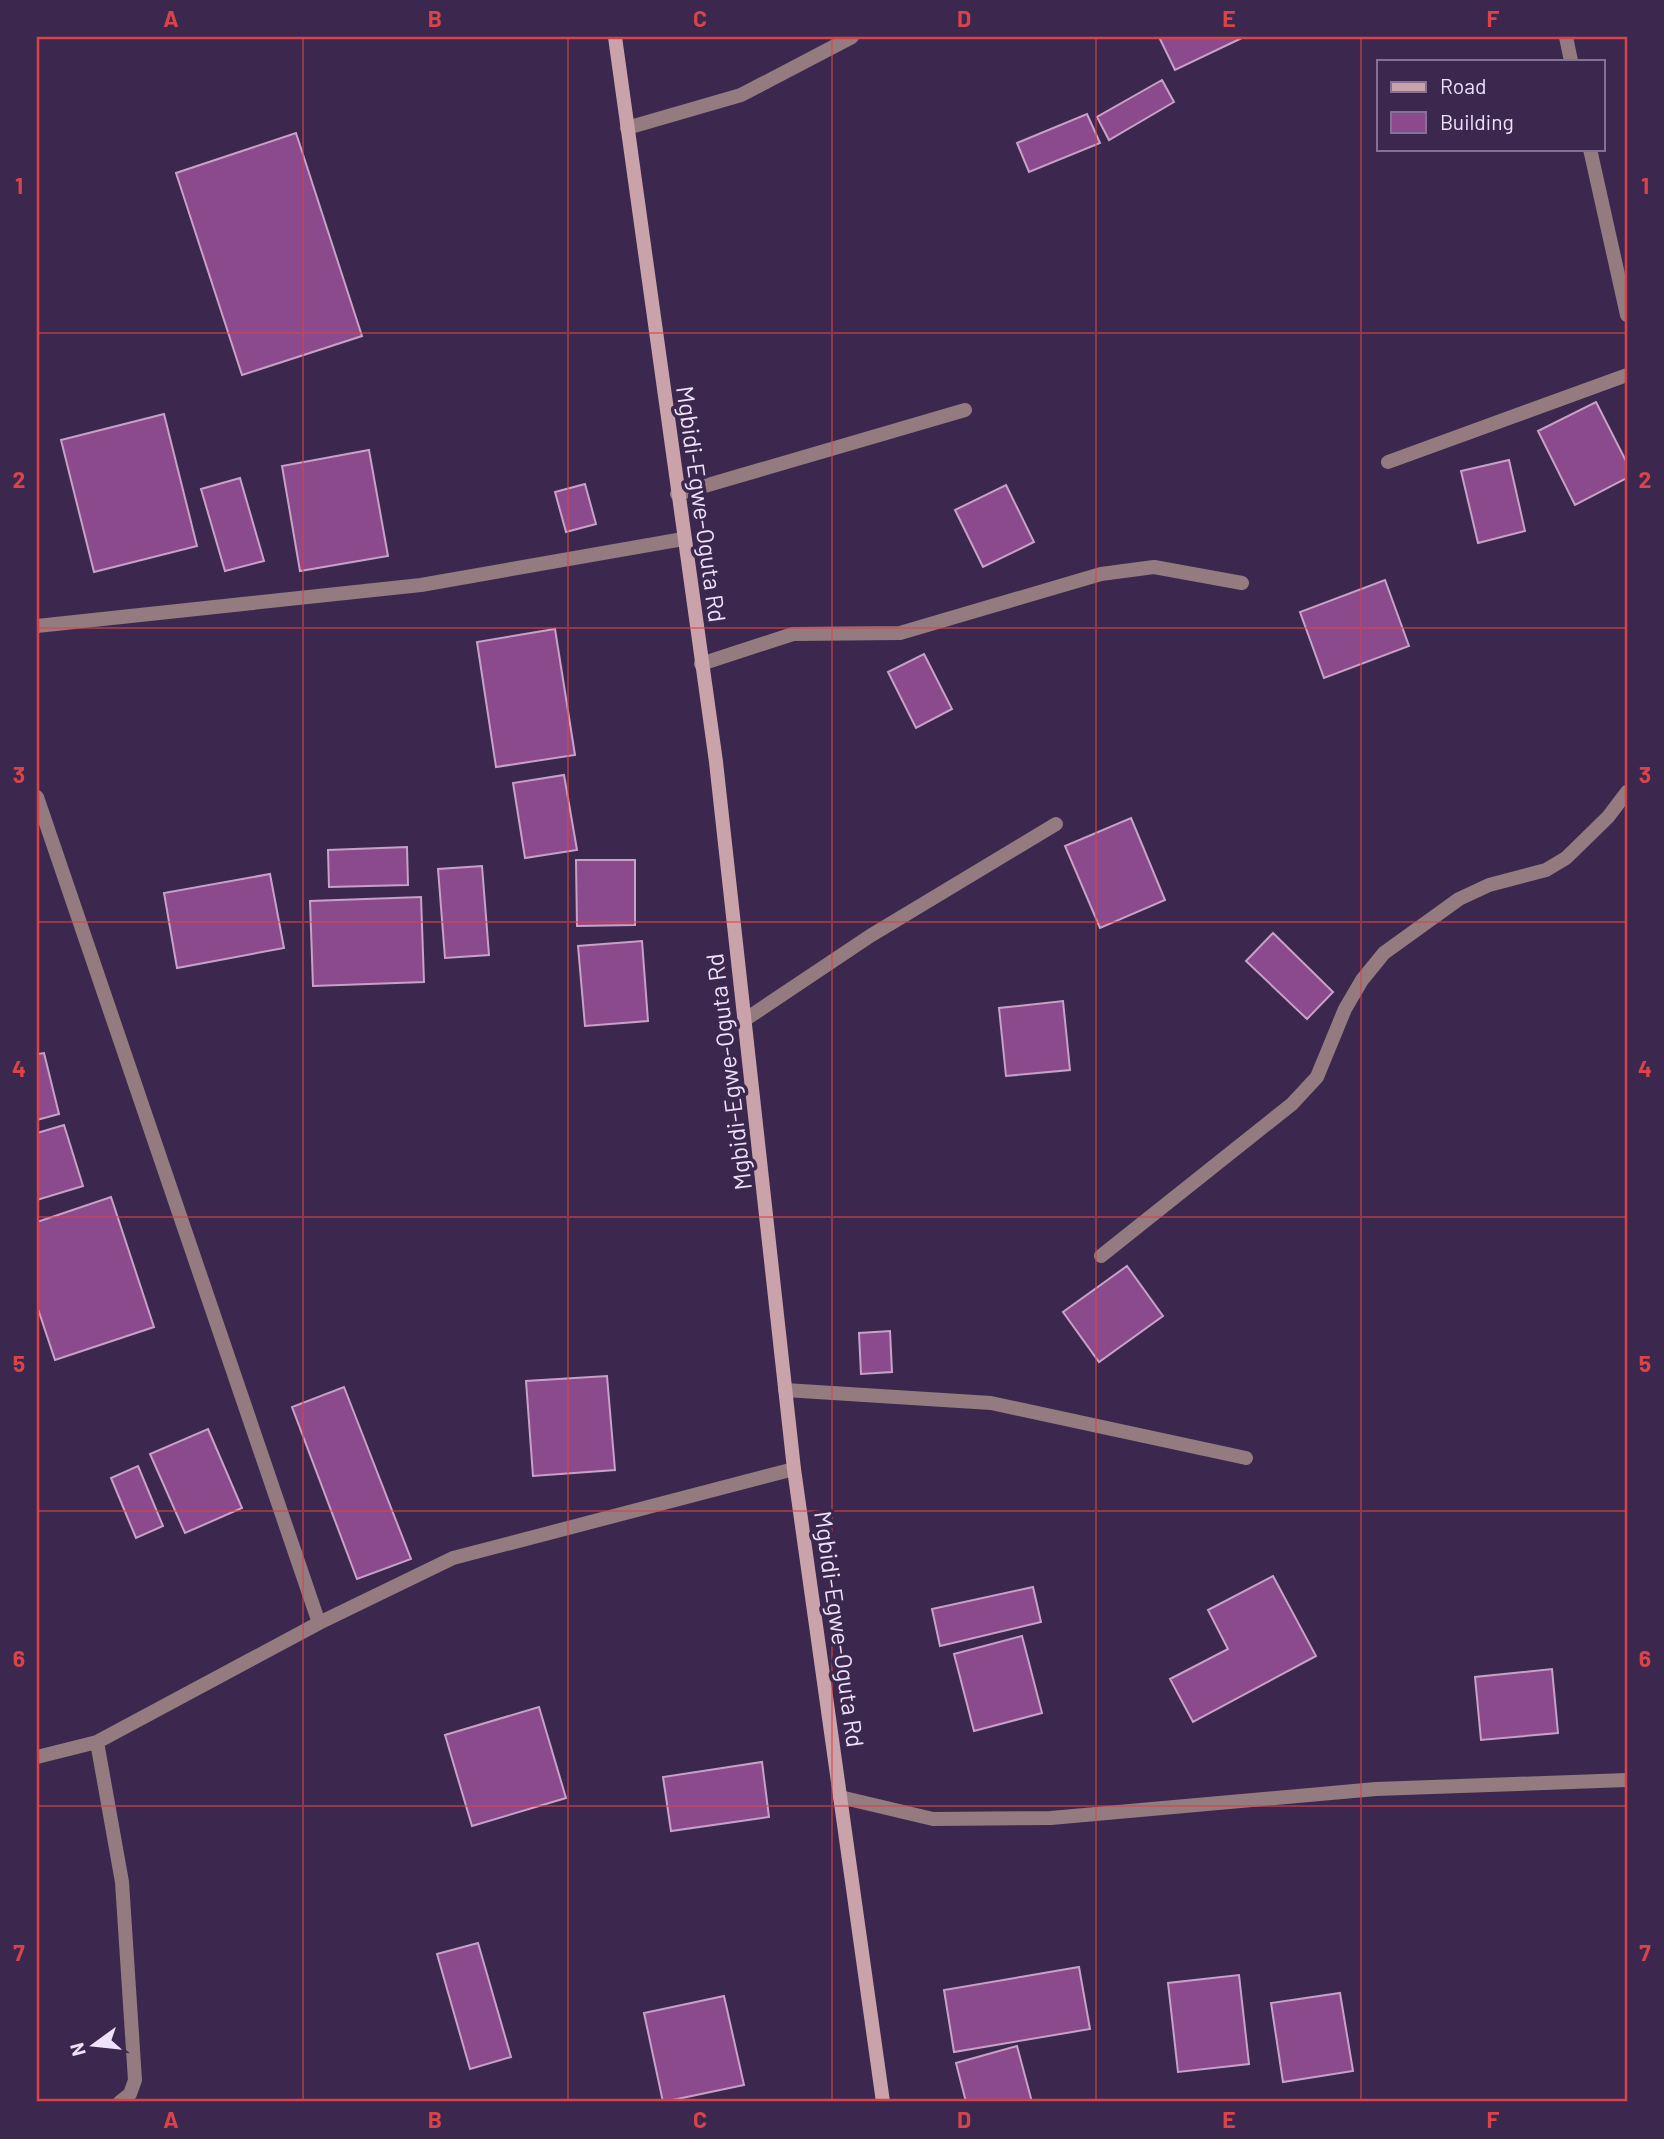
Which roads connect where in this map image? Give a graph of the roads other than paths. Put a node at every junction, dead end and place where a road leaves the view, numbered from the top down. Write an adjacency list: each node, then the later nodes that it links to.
1 (615, 37): 5 (street, Mgbidi-Egwe-Oguta Rd)
2 (852, 37): 5 (street)
3 (1566, 37): 4 (street)
4 (1571, 60)
5 (627, 128): 11 (street, Mgbidi-Egwe-Oguta Rd)
6 (1590, 150): 7 (street)
7 (1627, 315)
8 (1627, 374): 10 (street)
9 (965, 410): 11 (street)
10 (1388, 462)
11 (677, 494): 12 (street, Mgbidi-Egwe-Oguta Rd)
12 (683, 539): 14 (street); 15 (street, Mgbidi-Egwe-Oguta Rd)
13 (1242, 583): 15 (street)
14 (37, 626)
15 (701, 664): 19 (street, Mgbidi-Egwe-Oguta Rd)
16 (1627, 792): 20 (street)
17 (37, 797): 24 (street)
18 (1056, 824): 19 (street)
19 (746, 1019): 21 (street, Mgbidi-Egwe-Oguta Rd)
20 (1101, 1256)
21 (785, 1390): 22 (street); 23 (street, Mgbidi-Egwe-Oguta Rd)
22 (1246, 1458)
23 (794, 1469): 24 (street); 28 (street, Mgbidi-Egwe-Oguta Rd)
24 (319, 1623): 25 (street)
25 (97, 1742): 26 (street); 29 (street)
26 (38, 1755)
27 (1627, 1780): 28 (street)
28 (840, 1797): 30 (street, Mgbidi-Egwe-Oguta Rd)
29 (120, 2102)
30 (883, 2102)

